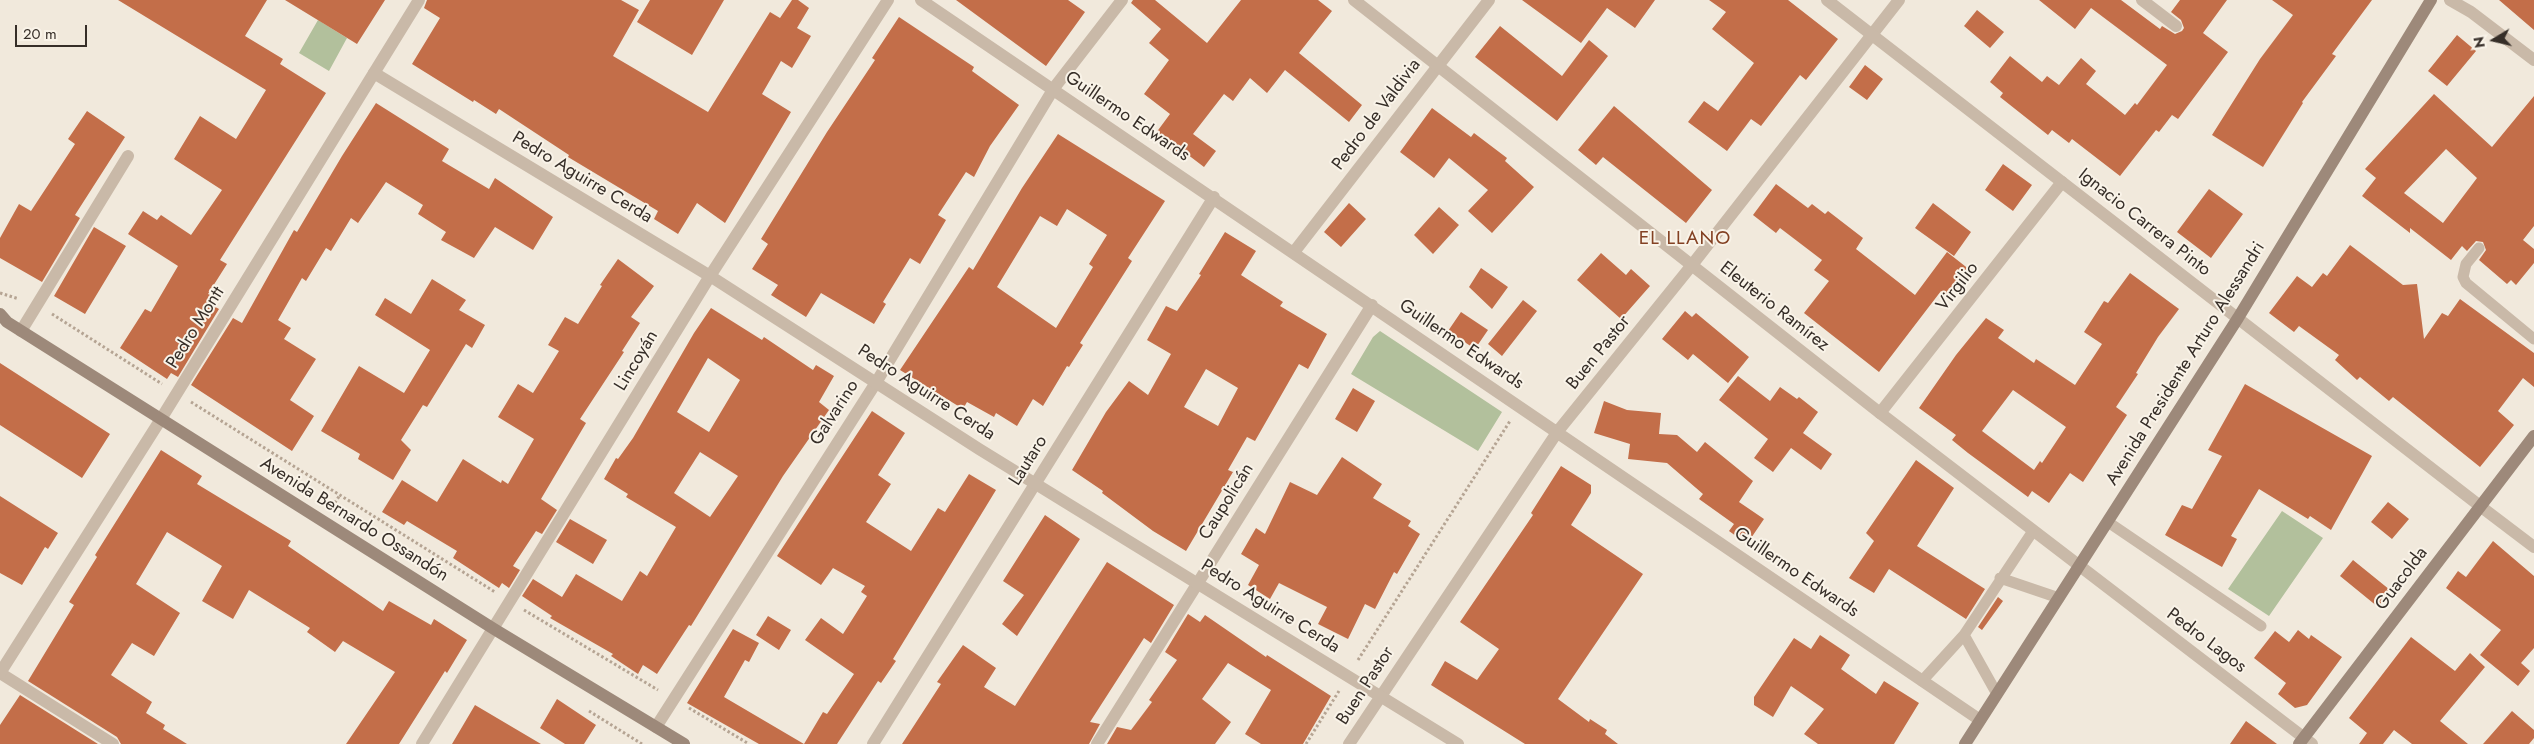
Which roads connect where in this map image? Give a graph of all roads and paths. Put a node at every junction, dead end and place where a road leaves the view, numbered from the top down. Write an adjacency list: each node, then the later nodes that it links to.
1 (419, 0): 16 (street, Pedro Montt)
2 (888, 0): 24 (street, Lincoyán)
3 (921, 0): 17 (street, Guillermo Edwards)
4 (1122, 0): 17 (street, Galvarino)
5 (1354, 0): 15 (street, Eleuterio Ramírez)
6 (1489, 0): 15 (street, Pedro de Valdivia)
7 (1827, 0): 13 (street, Ignacio Carrera Pinto)
8 (1898, 0): 13 (street, Buen Pastor)
9 (2142, 0): 12 (street)
10 (2431, 0): 28 (main road, Avenida Presidente Arturo Alessandri)
11 (2450, 0): 14 (street)
12 (2176, 26)
13 (1871, 34): 19 (street, Ignacio Carrera Pinto); 23 (street, Buen Pastor)
14 (2534, 60)
15 (1437, 65): 22 (street, Pedro de Valdivia); 23 (street, Eleuterio Ramírez)
16 (374, 73): 24 (street, Pedro Aguirre Cerda); 33 (street, Pedro Montt)
17 (1054, 88): 20 (street, Guillermo Edwards); 32 (street, Galvarino)
18 (128, 156): 26 (street)
19 (2062, 182): 28 (street, Ignacio Carrera Pinto); 35 (street, Virgilio)
20 (1214, 197): 22 (street, Guillermo Edwards); 39 (street, Lautaro)
21 (2479, 248): 31 (lane)
22 (1294, 252): 27 (street, Guillermo Edwards)
23 (1692, 265): 35 (street, Eleuterio Ramírez); 37 (street, Buen Pastor)
24 (710, 276): 32 (street, Pedro Aguirre Cerda); 48 (street, Lincoyán)
25 (0, 293): 26 (path)
26 (37, 304): 30 (street); 33 (path)
27 (1372, 305): 34 (street, Guillermo Edwards); 46 (street, Caupolicán)
28 (2238, 318): 40 (street, Ignacio Carrera Pinto); 41 (main road, Avenida Presidente Arturo Alessandri)
29 (2, 319): 30 (main road, Avenida Bernardo Ossandón)
30 (21, 330): 36 (main road, Avenida Bernardo Ossandón)
31 (2534, 339)
32 (877, 381): 39 (street, Pedro Aguirre Cerda); 57 (street, Galvarino)
33 (177, 394): 36 (street, Pedro Montt); 48 (path)
34 (1520, 406): 37 (street, Guillermo Edwards); 53 (path)
35 (1880, 413): 42 (street, Eleuterio Ramírez)
36 (161, 419): 50 (main road, Avenida Bernardo Ossandón); 52 (street, Pedro Montt)
37 (1558, 431): 54 (street, Guillermo Edwards); 56 (street, Buen Pastor)
38 (2534, 436): 40 (main road, Guacolda)
39 (1036, 483): 46 (street, Pedro Aguirre Cerda); 65 (street, Lautaro)
40 (2480, 506): 43 (street, Ignacio Carrera Pinto); 60 (main road, Guacolda)
41 (2108, 522): 44 (main road, Avenida Presidente Arturo Alessandri); 49 (lane)
42 (2032, 531): 44 (street, Eleuterio Ramírez); 45 (lane)
43 (2534, 547)
44 (2080, 566): 47 (main road, Avenida Presidente Arturo Alessandri); 60 (street, Pedro Lagos)
45 (2000, 578): 47 (lane); 51 (lane)
46 (1198, 582): 53 (street, Pedro Aguirre Cerda); 66 (street, Caupolicán)
47 (2059, 598): 55 (main road, Avenida Presidente Arturo Alessandri)
48 (511, 602): 50 (street, Lincoyán); 57 (path)
49 (2261, 626)
50 (494, 629): 59 (main road, Avenida Bernardo Ossandón); 62 (street, Lincoyán)
51 (1964, 635): 54 (lane); 55 (lane)
52 (0, 674): 61 (street)
53 (1348, 676): 56 (street, Pedro Aguirre Cerda); 67 (path)
54 (1922, 681): 58 (street, Guillermo Edwards)
55 (1997, 694): 58 (main road, Avenida Presidente Arturo Alessandri)
56 (1379, 696): 68 (street, Buen Pastor); 69 (street, Pedro Aguirre Cerda)
57 (674, 699): 59 (street, Galvarino); 64 (path)
58 (1980, 720): 70 (main road, Avenida Presidente Arturo Alessandri)
59 (656, 727): 63 (main road, Avenida Bernardo Ossandón)
60 (2305, 742)
61 (113, 744)
62 (422, 744)
63 (684, 744)
64 (749, 744)
65 (873, 744)
66 (1097, 744)
67 (1306, 744)
68 (1349, 744)
69 (1458, 744)
70 (1965, 744)

